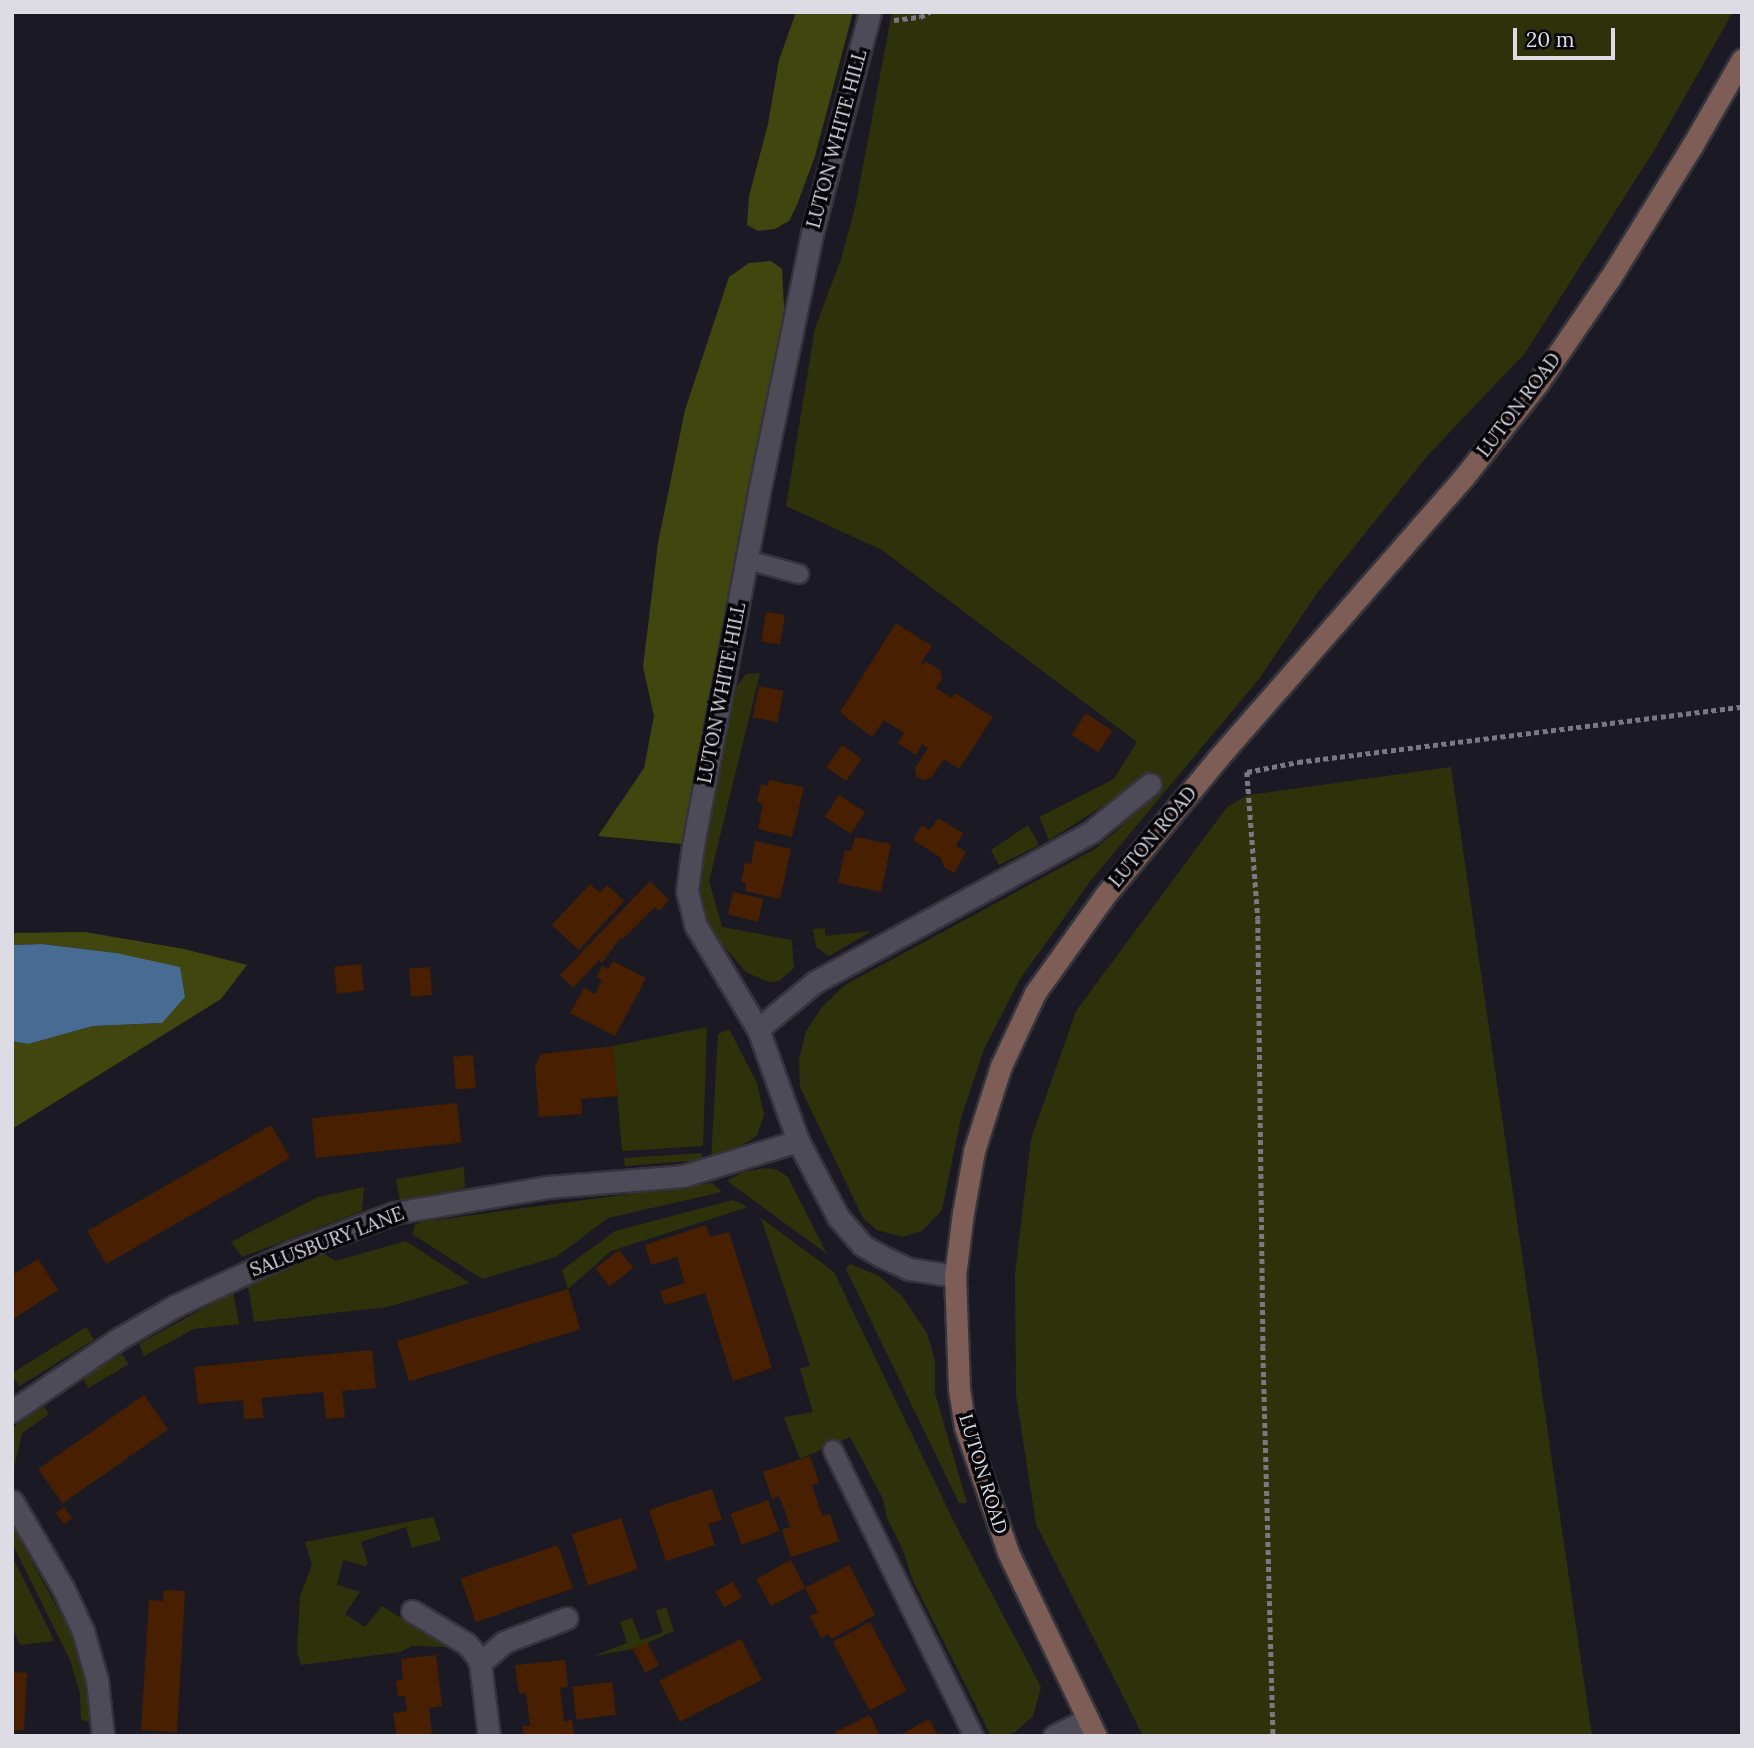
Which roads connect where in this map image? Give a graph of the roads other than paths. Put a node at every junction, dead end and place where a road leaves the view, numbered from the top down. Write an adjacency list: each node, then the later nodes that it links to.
1 (870, 12): 3 (street, LUTON WHITE HILL)
2 (1742, 59): 8 (street, LUTON ROAD)
3 (747, 561): 4 (lane); 6 (street, LUTON WHITE HILL)
4 (799, 574)
5 (1150, 785): 6 (street)
6 (758, 1029): 7 (street, LUTON WHITE HILL)
7 (798, 1141): 8 (street, LUTON WHITE HILL); 9 (street, SALUSBURY LANE)
8 (955, 1276): 15 (street, LUTON ROAD)
9 (12, 1410)
10 (833, 1450): 18 (lane)
11 (12, 1501): 16 (street)
12 (412, 1611): 14 (street)
13 (567, 1618): 14 (street)
14 (480, 1663): 17 (street)
15 (1092, 1728): 19 (street)
16 (103, 1736)
17 (489, 1736)
18 (974, 1736)
19 (1055, 1736)

